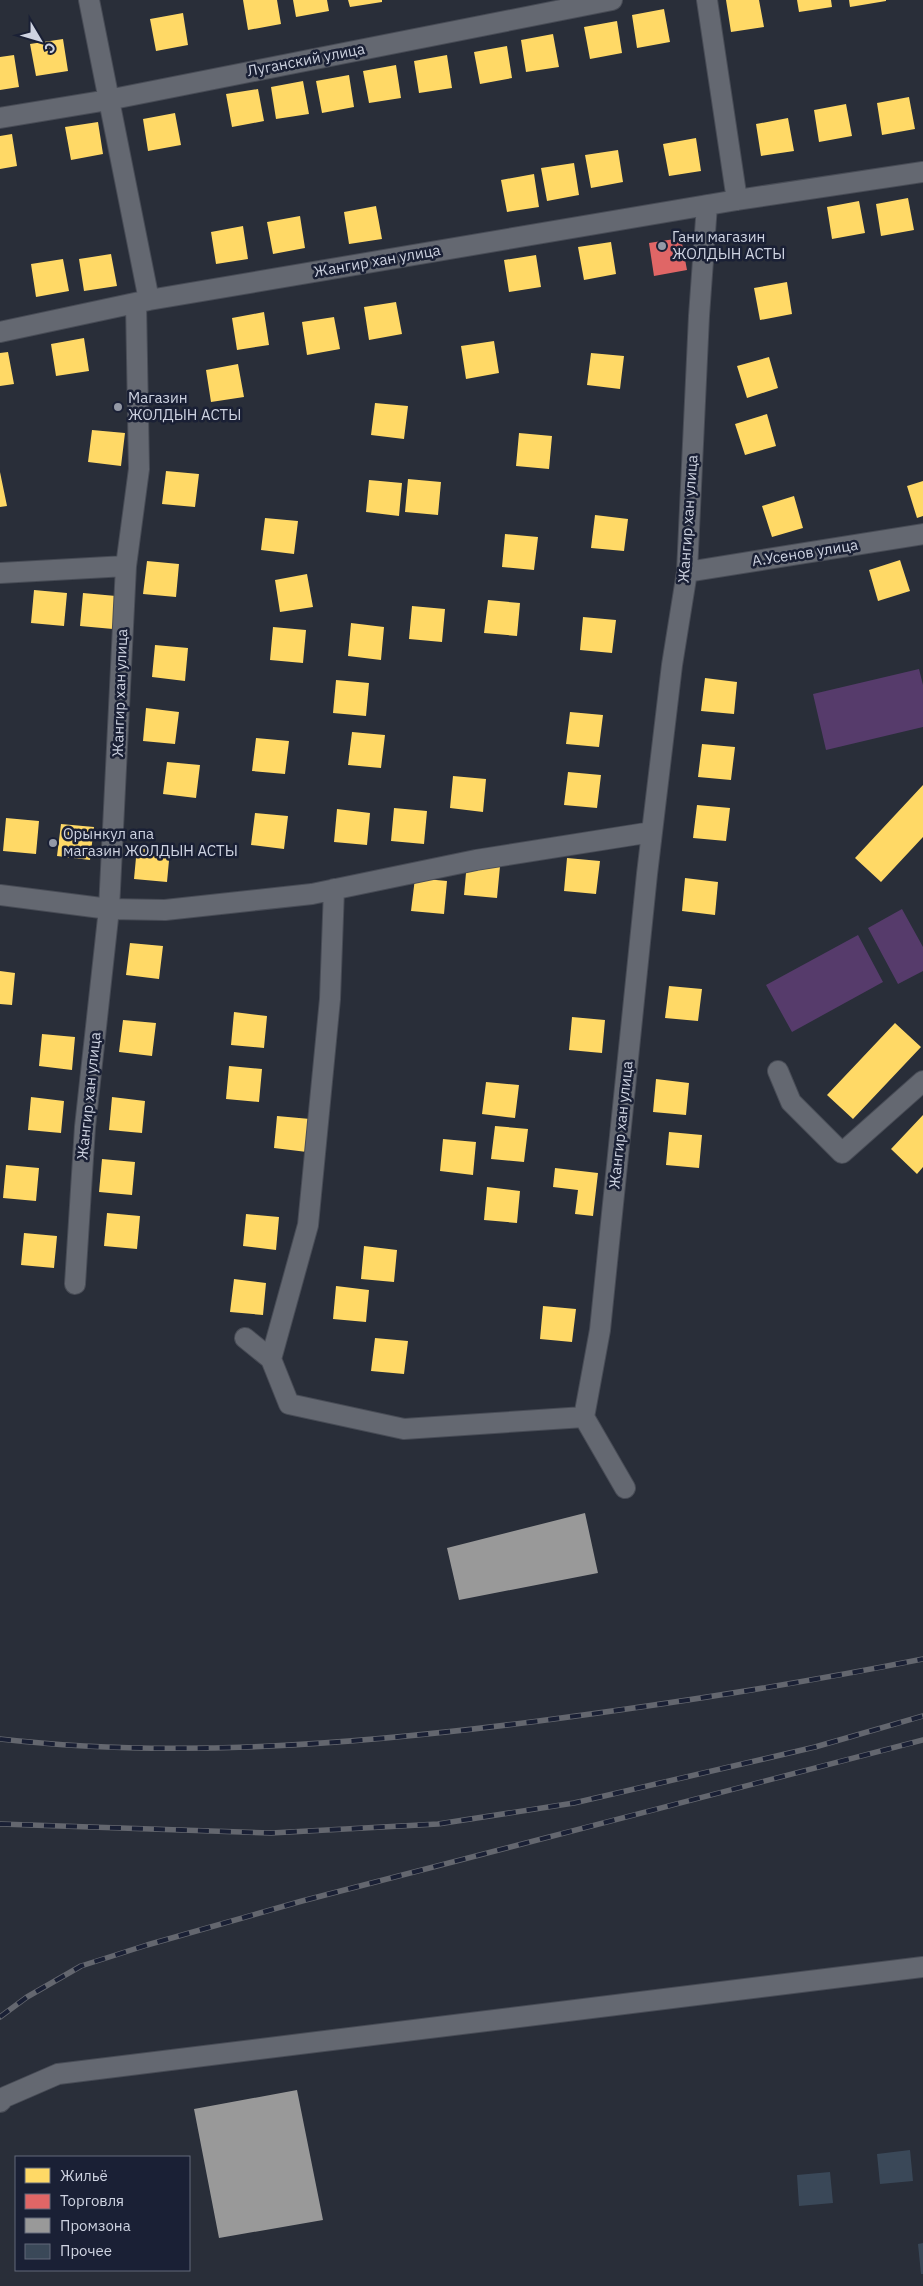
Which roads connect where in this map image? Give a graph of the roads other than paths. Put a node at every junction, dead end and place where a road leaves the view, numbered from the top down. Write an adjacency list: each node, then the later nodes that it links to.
1 (89, 0): 4 (street)
2 (612, 0): 4 (street, Луганский улица)
3 (707, 0): 7 (street)
4 (108, 100): 5 (street, Луганский улица); 9 (street)
5 (0, 118)
6 (923, 172): 7 (street, Жангир хан улица)
7 (737, 200): 8 (street, Жангир хан улица)
8 (707, 205): 9 (street, Жангир хан улица); 13 (street, Жангир хан улица)
9 (143, 301): 10 (street, Жангир хан улица); 12 (street, Жангир хан улица)
10 (0, 332)
11 (923, 534): 13 (street, А.Усенов улица)
12 (126, 566): 14 (street); 18 (street, Жангир хан улица)
13 (687, 572): 15 (street, Жангир хан улица)
14 (0, 573)
15 (652, 832): 16 (street); 24 (street, Жангир хан улица)
16 (334, 889): 18 (street); 23 (street)
17 (0, 895): 18 (street)
18 (109, 909): 21 (street, Жангир хан улица)
19 (778, 1071): 20 (street)
20 (923, 1081)
21 (75, 1284)
22 (245, 1338): 23 (street)
23 (271, 1359): 24 (street)
24 (584, 1417): 25 (street)
25 (625, 1488)
26 (923, 1967): 27 (street)
27 (0, 2102)

